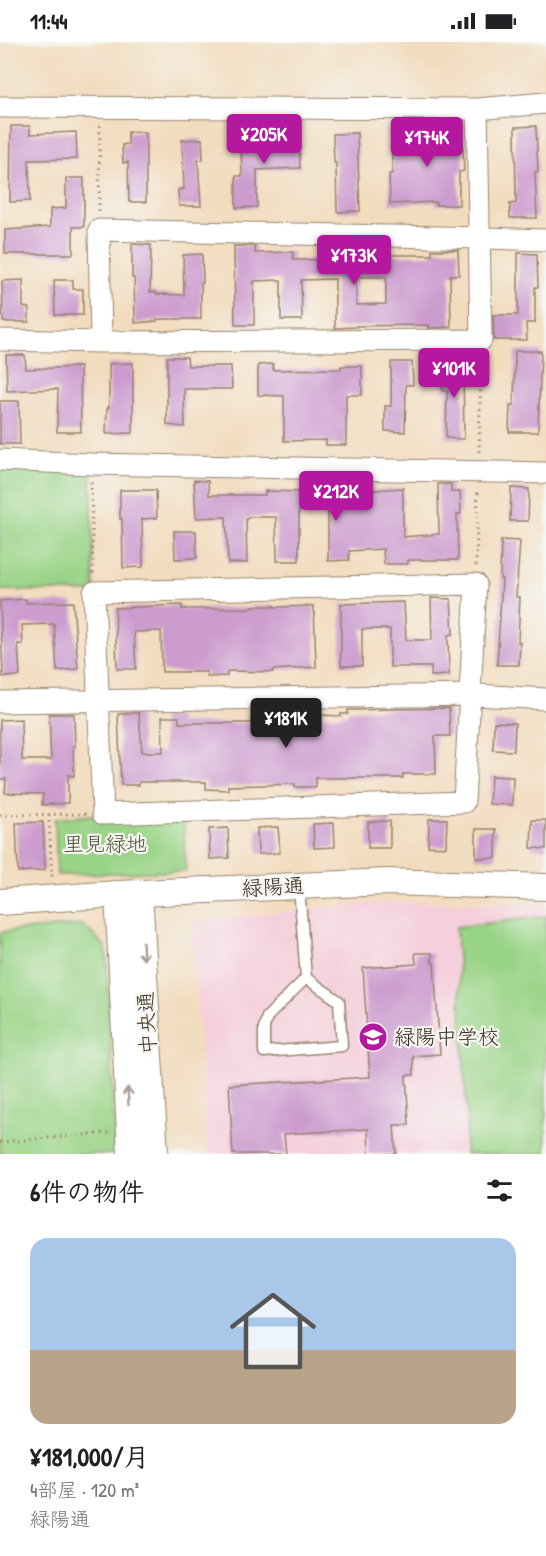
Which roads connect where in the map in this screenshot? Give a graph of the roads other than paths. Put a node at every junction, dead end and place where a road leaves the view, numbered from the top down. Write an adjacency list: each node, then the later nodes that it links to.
1 (546, 103): 3 (street)
2 (0, 107): 3 (street)
3 (477, 109): 4 (street)
4 (480, 238): 5 (street); 7 (street); 7 (street)
5 (546, 240)
6 (0, 340): 7 (street)
7 (101, 342)
8 (0, 460): 9 (street)
9 (546, 472)
10 (470, 696): 11 (street); 12 (street); 12 (street); 12 (street)
11 (546, 699)
12 (98, 701): 13 (street)
13 (0, 702)
14 (299, 886): 15 (street, 緑陽通); 16 (street, 緑陽通); 18 (lane)
15 (546, 886)
16 (129, 893): 17 (street, 緑陽通); 19 (street, 中央通, one-way to 16); 20 (street, 中央通, one-way to 20)
17 (0, 902)
18 (306, 978): 18 (lane)
19 (130, 1143)
20 (155, 1154)

